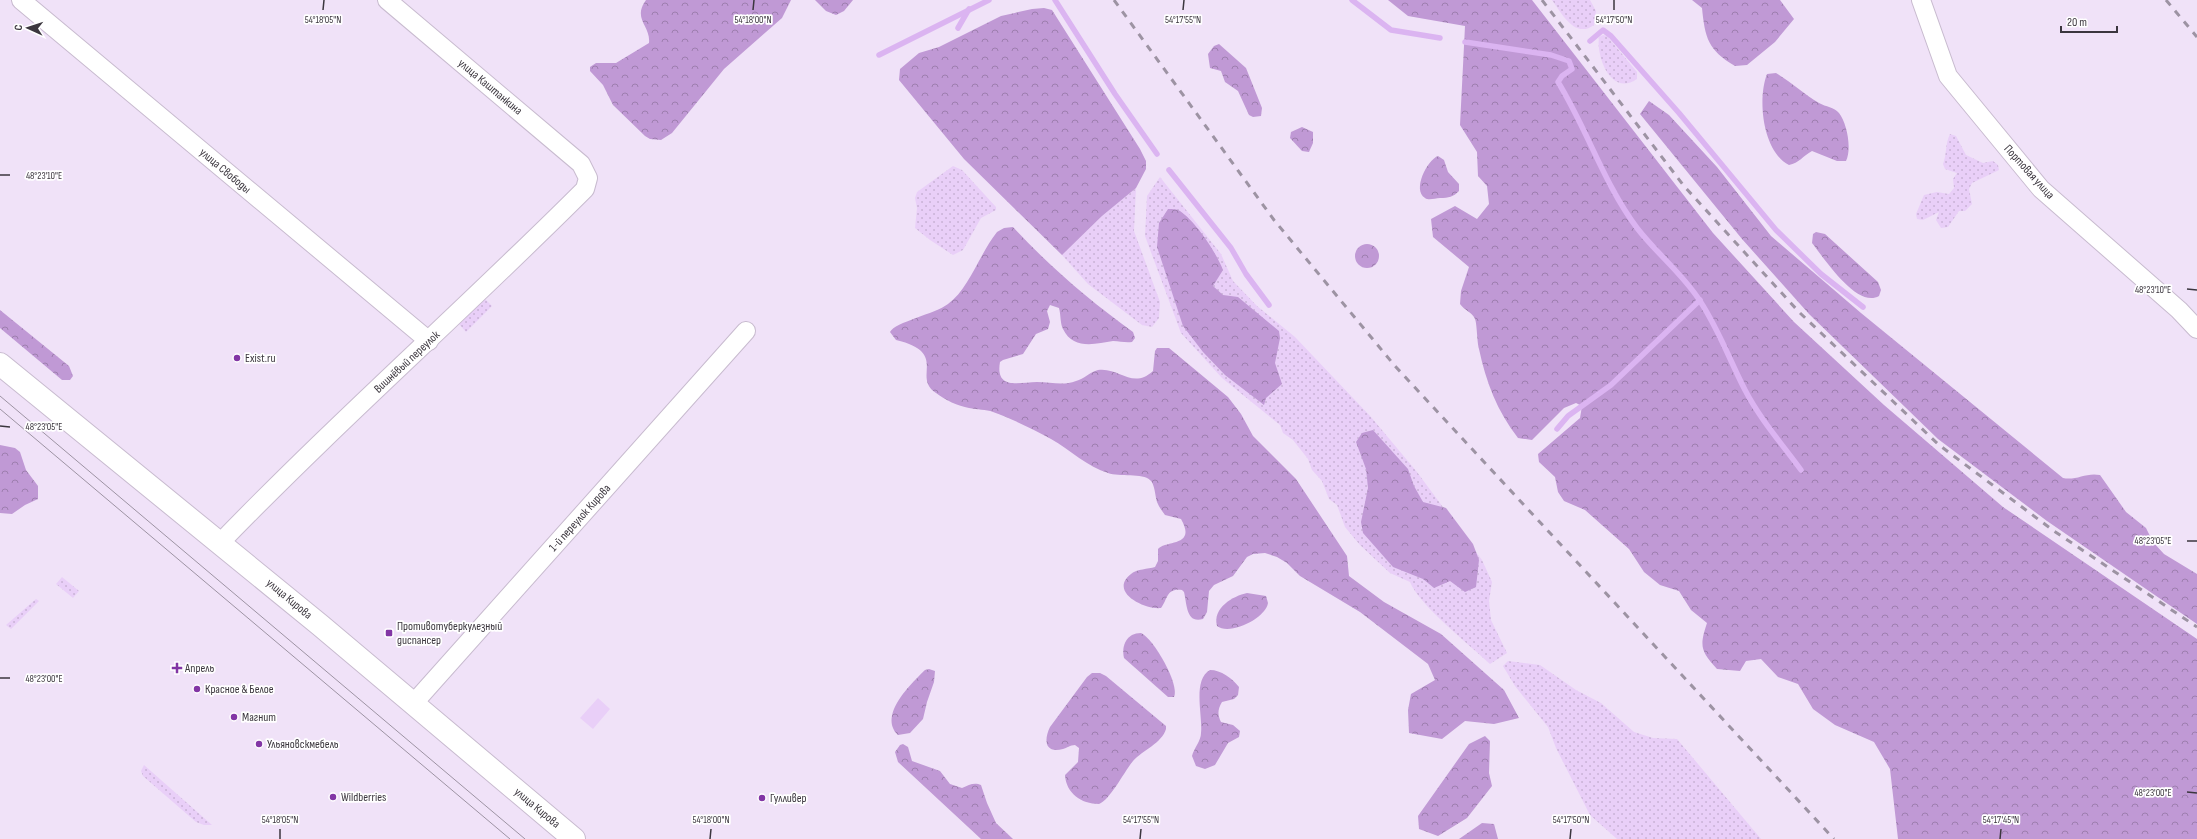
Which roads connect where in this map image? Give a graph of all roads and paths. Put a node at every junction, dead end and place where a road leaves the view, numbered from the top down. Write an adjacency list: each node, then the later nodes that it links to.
1 (22, 0): 7 (street, улица Свободы)
2 (387, 0): 4 (street, улица Каштанкина)
3 (1921, 0): 5 (street, Портовая улица)
4 (588, 178): 7 (street, Вишнёвый переулок)
5 (2197, 329)
6 (746, 331): 10 (street, 1-й переулок Кирова)
7 (429, 341): 9 (street, Вишнёвый переулок)
8 (0, 364): 9 (main road, улица Кирова)
9 (220, 543): 10 (main road, улица Кирова)
10 (413, 704): 11 (main road, улица Кирова)
11 (574, 839)

